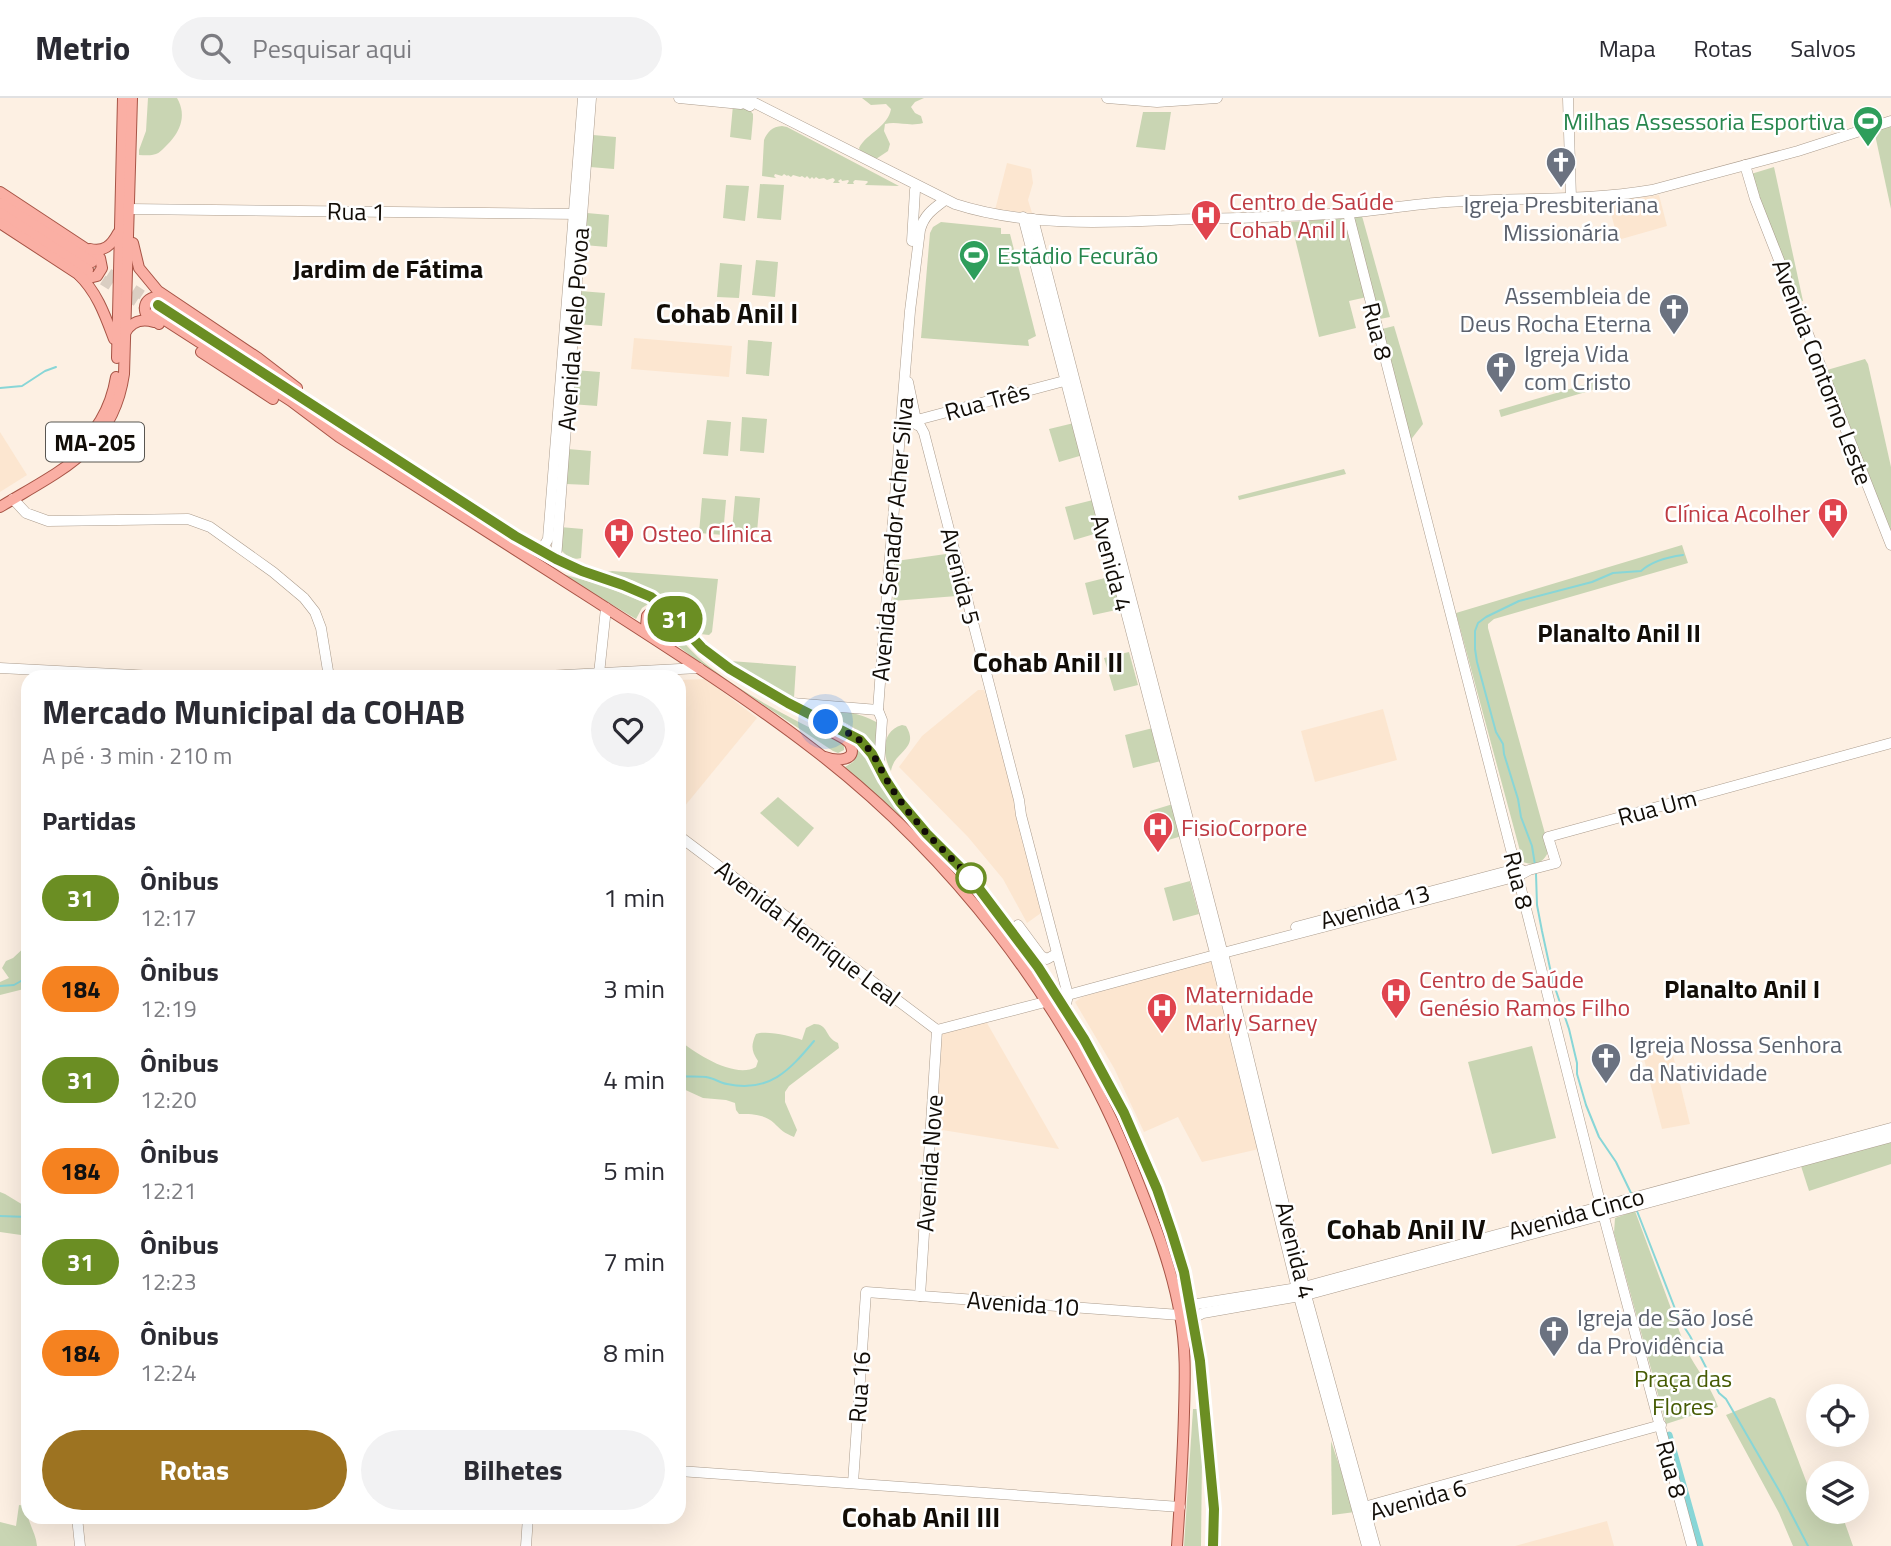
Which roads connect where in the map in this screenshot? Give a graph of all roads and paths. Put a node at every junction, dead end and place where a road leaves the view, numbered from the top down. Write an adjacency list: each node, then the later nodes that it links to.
1 (123, 98): 26 (main road)
2 (132, 98): 20 (main road)
3 (583, 98): 23 (street, Avenida Melo Povoa)
4 (591, 98): 23 (street, Avenida Melo Povoa)
5 (679, 98): 10 (street)
6 (734, 98): 10 (street)
7 (1107, 98): 8 (street)
8 (1217, 98)
9 (1568, 98): 16 (street)
10 (747, 102): 14 (street)
11 (1891, 121): 12 (street)
12 (1745, 166): 13 (street); 17 (street, Avenida Contorno Leste)
13 (1733, 169): 16 (street); 17 (street, Avenida Contorno Leste)
14 (916, 188): 18 (street); 30 (street, Avenida Senador Acher Silva)
15 (0, 191): 27 (main road)
16 (1571, 198): 22 (street)
17 (1755, 199): 42 (street, Avenida Contorno Leste)
18 (943, 202): 24 (street); 30 (street, Avenida Senador Acher Silva)
19 (0, 203): 28 (main road)
20 (129, 209): 23 (street, Rua 1); 29 (main road); 32 (main road)
21 (0, 213): 28 (main road)
22 (1348, 213): 24 (street); 61 (street, Rua 8)
23 (578, 214): 43 (street, Avenida Melo Povoa); 44 (street, Avenida Melo Povoa)
24 (1026, 219): 35 (street, Avenida 4)
25 (0, 223): 28 (main road)
26 (120, 231): 27 (main road); 33 (main road)
27 (87, 248): 28 (main road)
28 (86, 269): 33 (main road)
29 (176, 304): 31 (main road); 36 (main road)
30 (910, 311): 34 (street, Avenida Senador Acher Silva)
31 (156, 314): 32 (main road); 36 (main road); 45 (main road)
32 (125, 333): 40 (main road, MA-205)
33 (117, 348): 39 (main road, MA-205)
34 (905, 371): 37 (street, Avenida 5); 38 (street, Avenida Senador Acher Silva)
35 (1069, 379): 37 (street, Rua Três); 63 (street, Avenida 4)
36 (331, 417): 43 (main road)
37 (917, 420): 38 (street, Rua Três); 64 (street, Avenida 5)
38 (901, 427): 55 (street, Avenida Senador Acher Silva)
39 (0, 499)
40 (13, 499): 41 (main road, MA-205); 51 (street)
41 (0, 507)
42 (1891, 545)
43 (537, 549): 44 (main road)
44 (556, 559): 46 (main road)
45 (606, 608): 47 (main road); 52 (street)
46 (689, 636): 47 (main road); 54 (main road)
47 (679, 654): 49 (main road)
48 (0, 668): 50 (street)
49 (699, 668): 53 (street); 57 (main road)
50 (38, 670)
51 (328, 670)
52 (599, 670)
53 (681, 670)
54 (788, 703): 55 (street); 57 (main road); 58 (main road)
55 (880, 715): 58 (street, Avenida Senador Acher Silva)
56 (1891, 743): 60 (street, Rua Um)
57 (813, 749): 66 (main road)
58 (879, 767): 65 (main road)
59 (686, 841): 67 (street, Avenida Henrique Leal)
60 (1556, 863): 61 (street, Avenida 13)
61 (1517, 873): 63 (street, Avenida 13); 71 (street, Rua 8)
62 (1018, 925): 64 (street)
63 (1219, 951): 65 (street, Avenida 13); 73 (street, Avenida 4)
64 (1056, 954): 65 (street, Avenida 5)
65 (1063, 997): 75 (main road)
66 (1045, 1002): 67 (street); 76 (main road)
67 (937, 1030): 74 (street, Avenida Nove)
68 (1891, 1128): 70 (street, Avenida Cinco)
69 (1891, 1138): 70 (street, Avenida Cinco)
70 (1651, 1197): 71 (street, Avenida Cinco)
71 (1602, 1211): 73 (street, Avenida Cinco); 78 (street, Rua 8)
72 (866, 1292): 74 (street, Avenida 10); 80 (street, Rua 16)
73 (1302, 1292): 75 (street, Avenida Cinco); 77 (street, Avenida Cinco); 82 (street, Avenida 4)
74 (920, 1296): 76 (street, Avenida 10)
75 (1191, 1305): 76 (street); 77 (main road)
76 (1180, 1315): 81 (main road)
77 (1194, 1321): 88 (main road)
78 (1662, 1428): 82 (street, Avenida 6); 91 (street, Rua 8)
79 (686, 1471): 80 (street)
80 (853, 1483): 81 (street)
81 (1180, 1507): 87 (main road)
82 (1363, 1512): 89 (street, Avenida 4); 90 (street, Avenida 4)
83 (78, 1524): 85 (street)
84 (528, 1524): 86 (street)
85 (80, 1546)
86 (526, 1546)
87 (1179, 1546)
88 (1212, 1546)
89 (1367, 1546)
90 (1375, 1546)
91 (1692, 1546)

